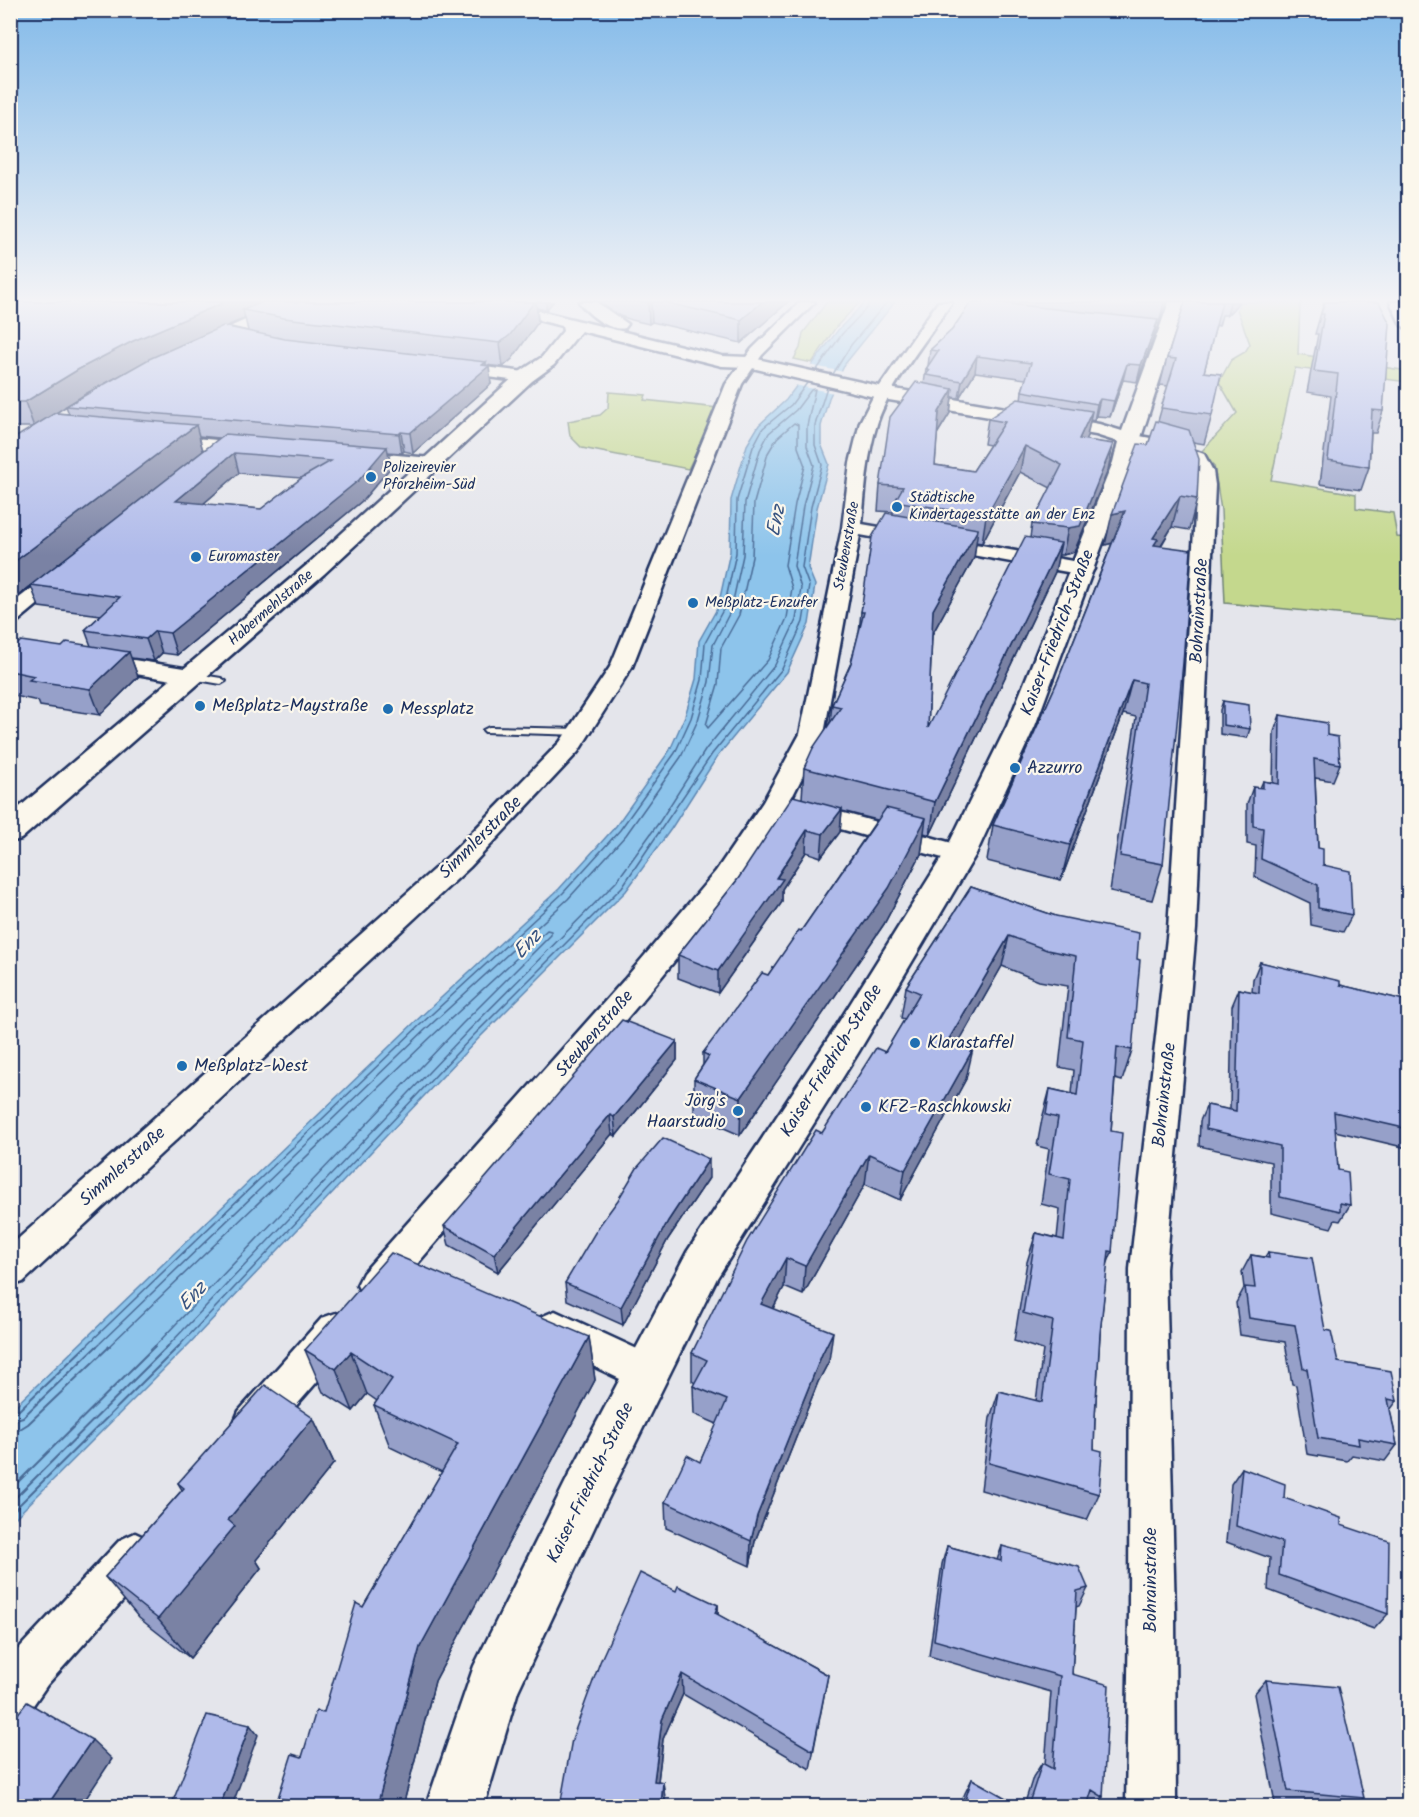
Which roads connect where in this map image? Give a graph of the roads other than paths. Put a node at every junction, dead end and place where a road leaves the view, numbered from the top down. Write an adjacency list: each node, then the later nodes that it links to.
1 (515, 387): 13 (street, Habermehlstraße)
2 (733, 387): 22 (street, Simmlerstraße)
3 (856, 387): 6 (street)
4 (877, 387): 6 (street, Steubenstraße)
5 (1144, 387): 8 (street, Kaiser-Friedrich-Straße)
6 (874, 391): 8 (street); 14 (street, Steubenstraße)
7 (141, 438): 9 (street)
8 (1129, 439): 16 (street, Kaiser-Friedrich-Straße); 33 (street, Bohrainstraße)
9 (224, 446): 10 (street); 12 (street)
10 (270, 450)
11 (328, 455): 13 (street)
12 (205, 461)
13 (432, 464): 19 (street, Habermehlstraße)
14 (852, 528): 16 (street); 23 (street, Steubenstraße)
15 (84, 558): 17 (street)
16 (1084, 569): 25 (street, Kaiser-Friedrich-Straße)
17 (10, 616)
18 (72, 658): 19 (street)
19 (190, 676): 20 (lane); 24 (street, Habermehlstraße)
20 (221, 681)
21 (489, 730): 22 (lane)
22 (580, 732): 26 (street, Simmlerstraße)
23 (776, 803): 25 (street); 29 (street, Steubenstraße)
24 (10, 832)
25 (960, 854): 28 (street, Kaiser-Friedrich-Straße)
26 (10, 1270)
27 (520, 1313): 28 (street)
28 (646, 1373): 32 (street, Kaiser-Friedrich-Straße)
29 (228, 1453)
30 (157, 1531): 31 (street)
31 (10, 1697)
32 (454, 1806)
33 (1150, 1806)

